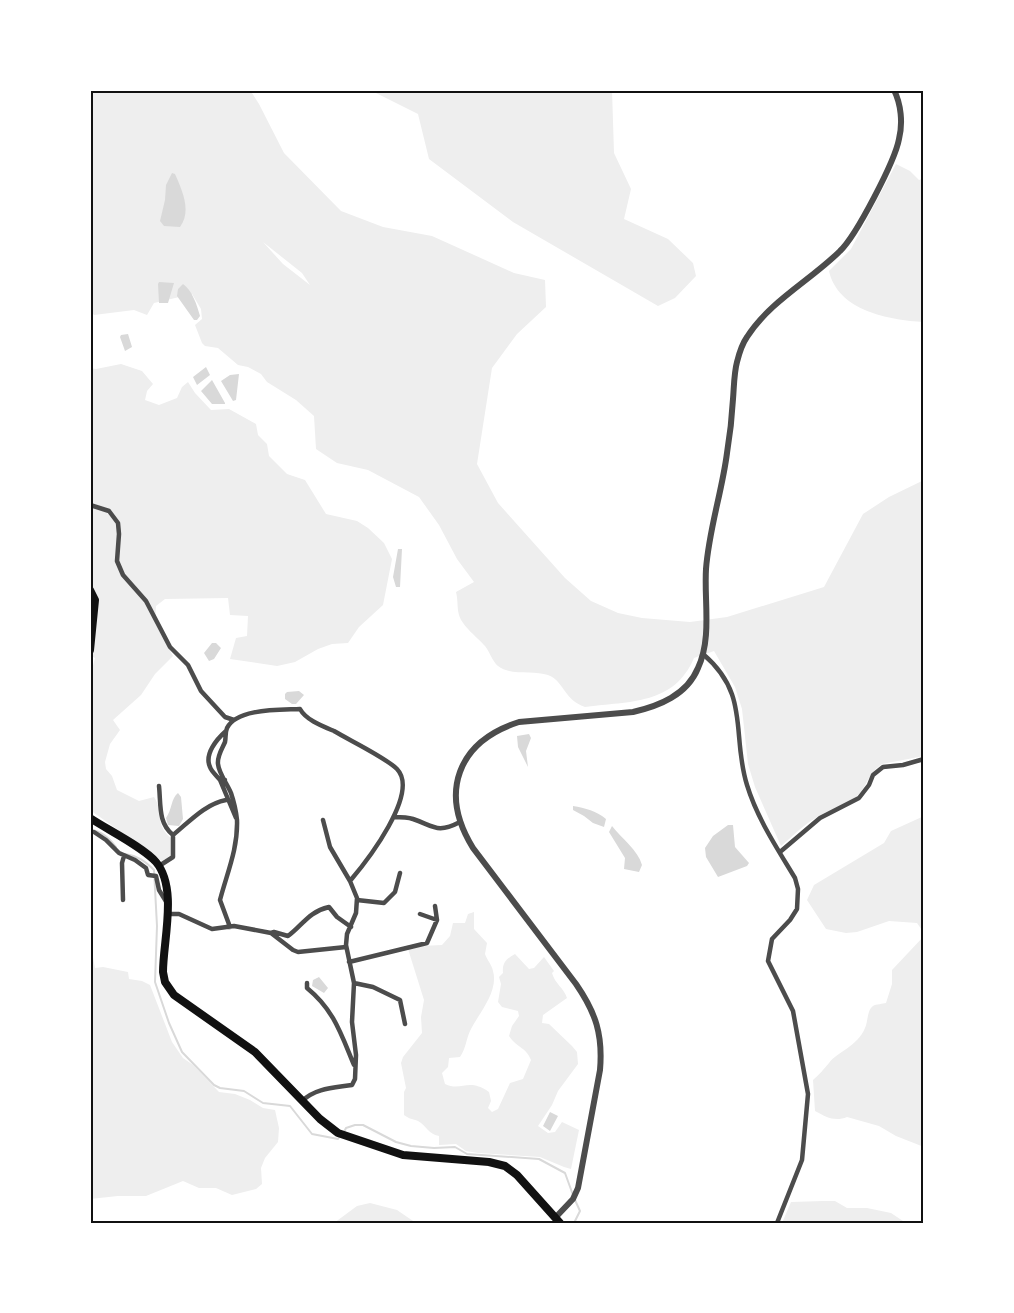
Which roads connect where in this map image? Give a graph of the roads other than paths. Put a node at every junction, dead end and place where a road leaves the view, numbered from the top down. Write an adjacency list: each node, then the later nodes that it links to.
1 (894, 90): 5 (street)
2 (90, 505): 6 (street)
3 (90, 590): 4 (main road)
4 (90, 650)
5 (703, 654): 17 (street); 20 (street)
6 (225, 717): 7 (street); 8 (street)
7 (234, 720): 8 (street); 13 (street)
8 (227, 729): 10 (street); 10 (street)
9 (924, 759): 20 (street)
10 (222, 780): 12 (street); 15 (street)
11 (159, 786): 19 (street)
12 (226, 800): 15 (street); 19 (street)
13 (394, 817): 17 (street); 24 (street)
14 (90, 818): 22 (main road)
15 (237, 820): 32 (street)
16 (324, 820): 24 (street)
17 (459, 822): 42 (street)
18 (94, 832): 21 (street)
19 (173, 835): 22 (street)
20 (780, 852): 43 (street)
21 (124, 856): 25 (street); 27 (street)
22 (159, 866): 27 (main road)
23 (400, 873): 26 (street)
24 (350, 881): 26 (street)
25 (123, 900)
26 (357, 900): 33 (street)
27 (168, 905): 29 (main road)
28 (435, 906): 31 (street)
29 (168, 914): 32 (street); 41 (main road)
30 (420, 914): 31 (street)
31 (437, 920): 36 (street)
32 (230, 927): 34 (street)
33 (351, 927): 34 (street); 35 (street)
34 (271, 933): 35 (street)
35 (346, 947): 36 (street)
36 (349, 962): 38 (street)
37 (307, 983): 40 (street)
38 (354, 983): 39 (street); 40 (street)
39 (405, 1024)
40 (355, 1068): 41 (street)
41 (302, 1101): 42 (main road)
42 (555, 1221)
43 (777, 1223)

